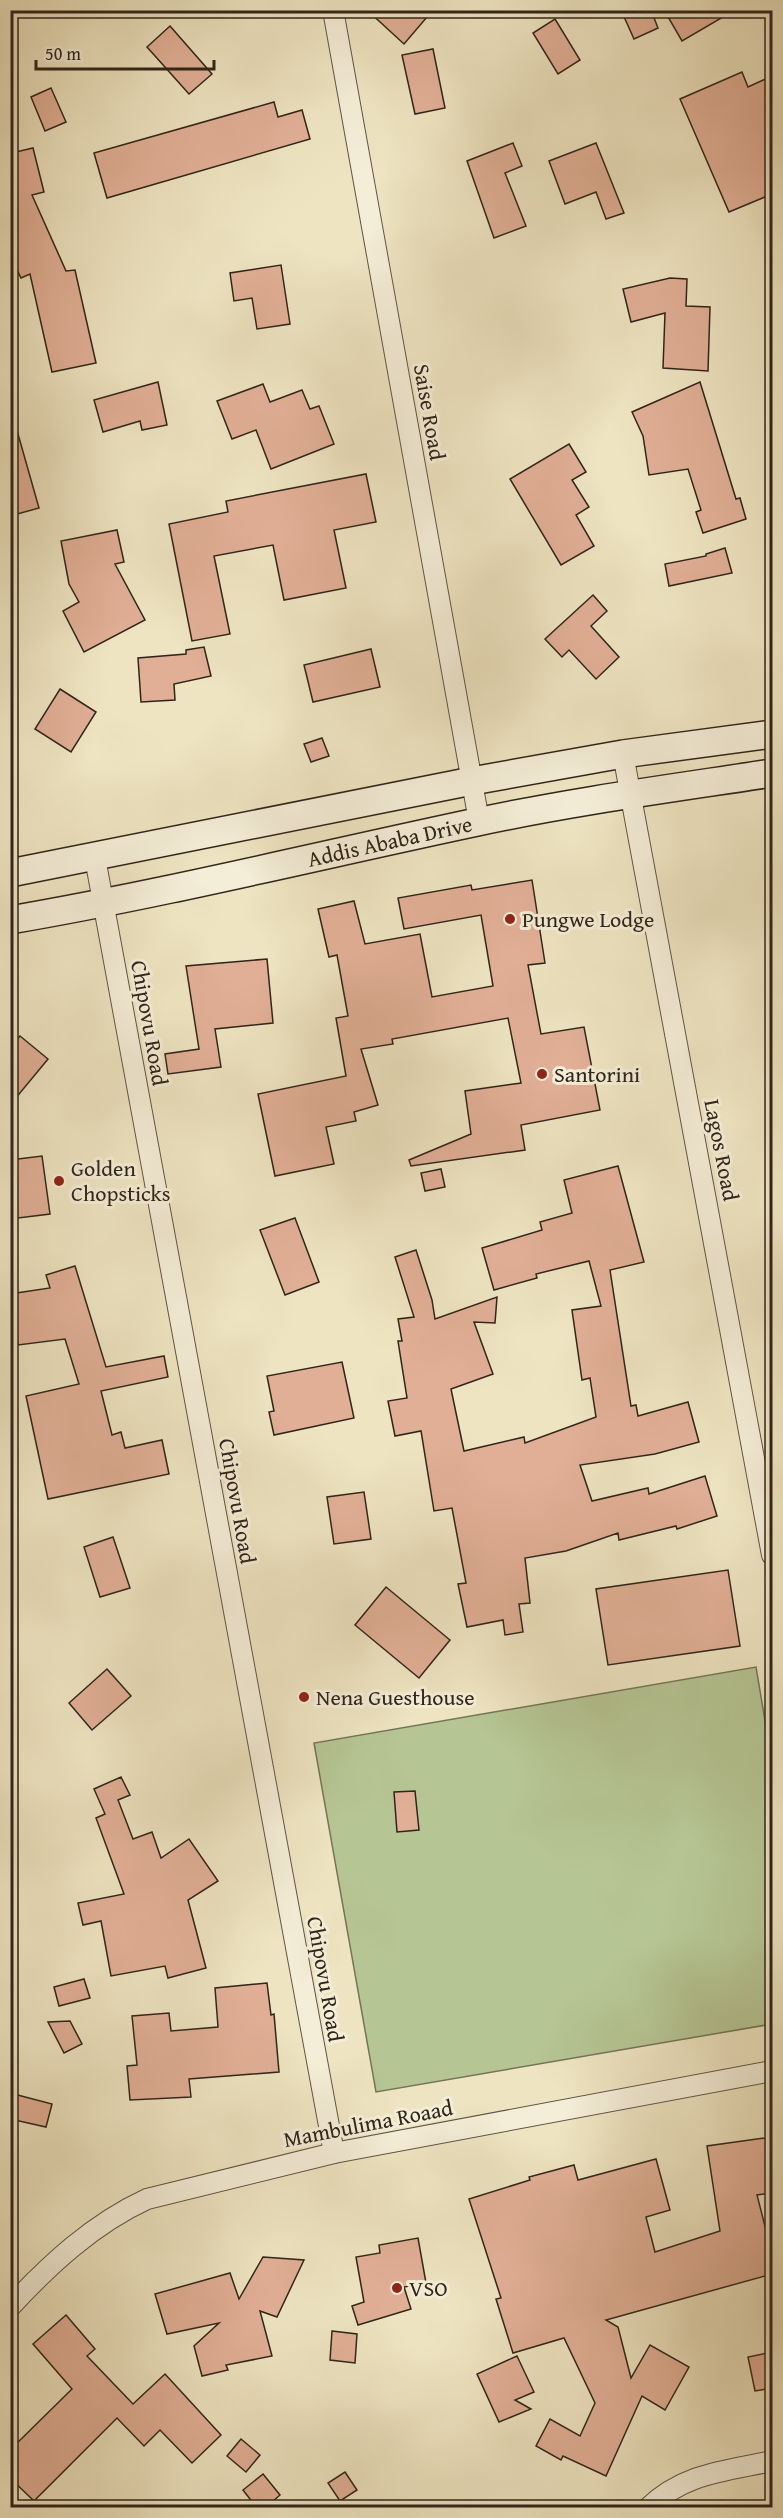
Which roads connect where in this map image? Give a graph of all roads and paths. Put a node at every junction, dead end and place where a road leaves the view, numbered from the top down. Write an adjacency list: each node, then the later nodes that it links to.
1 (333, 10): 5 (street, Saise Road)
2 (772, 734): 3 (main road, Addis Ababa Drive)
3 (623, 754): 5 (main road, Addis Ababa Drive); 6 (street, Lagos Road)
4 (772, 774): 6 (main road, Addis Ababa Drive)
5 (472, 781): 7 (street, Saise Road); 8 (main road, Addis Ababa Drive)
6 (631, 794): 7 (main road, Addis Ababa Drive); 12 (street, Lagos Road)
7 (479, 822): 10 (main road, Addis Ababa Drive)
8 (95, 858): 9 (main road, Addis Ababa Drive); 10 (street, Chipovu Road)
9 (10, 873)
10 (103, 904): 11 (main road, Addis Ababa Drive); 14 (street, Chipovu Road)
11 (10, 920)
12 (772, 1555)
13 (772, 2071): 14 (street, Mambulima Roaad)
14 (334, 2153): 15 (street, Mambulima Roaad)
15 (11, 2305)
16 (772, 2461): 17 (street)
17 (648, 2508)

